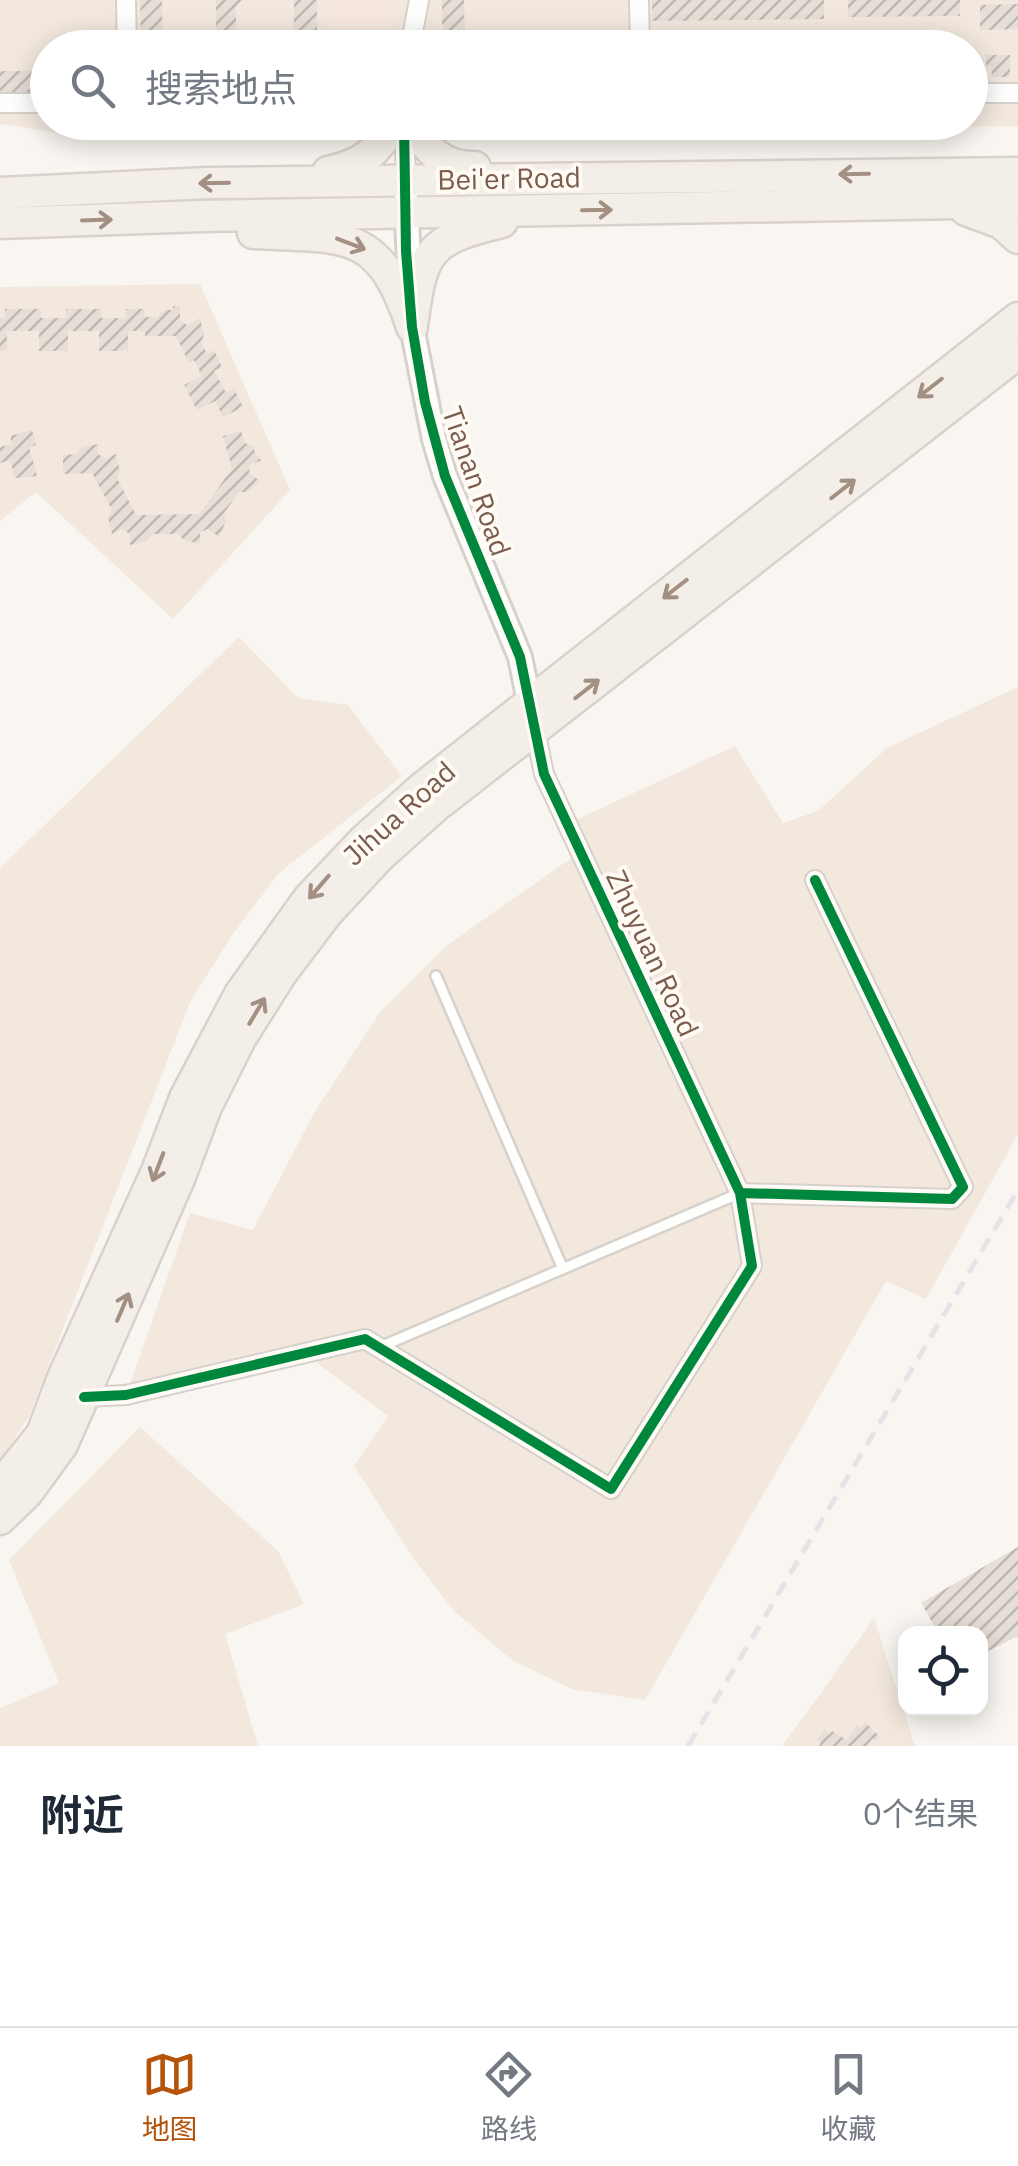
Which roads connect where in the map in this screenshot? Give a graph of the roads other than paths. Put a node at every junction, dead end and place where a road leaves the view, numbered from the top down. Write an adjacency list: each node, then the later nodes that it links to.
1 (126, 0): 4 (street)
2 (419, 0): 5 (street)
3 (639, 0): 6 (street)
4 (126, 30)
5 (413, 30)
6 (640, 30)
7 (1018, 93): 8 (street)
8 (988, 94)
9 (0, 103): 10 (street)
10 (30, 103)
11 (382, 140): 19 (main road)
12 (405, 140): 18 (street)
13 (421, 140): 17 (main road)
14 (1018, 162): 15 (main road)
15 (952, 173): 16 (main road, Bei'er Road); 17 (main road, Bei'er Road, one-way to 17)
16 (1018, 173)
17 (662, 176): 18 (main road, Bei'er Road)
18 (406, 180): 19 (main road, Bei'er Road); 24 (street, Tianan Road)
19 (261, 182): 20 (main road, Bei'er Road, one-way to 20)
20 (0, 193)
21 (1018, 202): 22 (main road, Bei'er Road)
22 (950, 204): 23 (main road, Bei'er Road, one-way to 22); 27 (main road)
23 (555, 211): 24 (main road, Bei'er Road); 29 (main road)
24 (406, 212): 25 (main road, Bei'er Road); 29 (street, Tianan Road)
25 (152, 218): 26 (main road, Bei'er Road, one-way to 25); 29 (main road, one-way to 29)
26 (0, 223)
27 (1018, 238)
28 (1015, 325): 30 (main road, Jihua Road)
29 (412, 327): 30 (street, Tianan Road)
30 (532, 716): 33 (street, Zhuyuan Road); 36 (main road, Jihua Road, one-way to 30); 37 (main road, Jihua Road, one-way to 37)
31 (815, 880): 33 (street)
32 (436, 976): 34 (lane)
33 (740, 1193): 34 (lane); 35 (street, Zhuyuan Road)
34 (563, 1269): 35 (lane)
35 (378, 1348): 36 (street)
36 (84, 1396): 38 (main road, Jihua Road)
37 (0, 1486)
38 (0, 1519)

